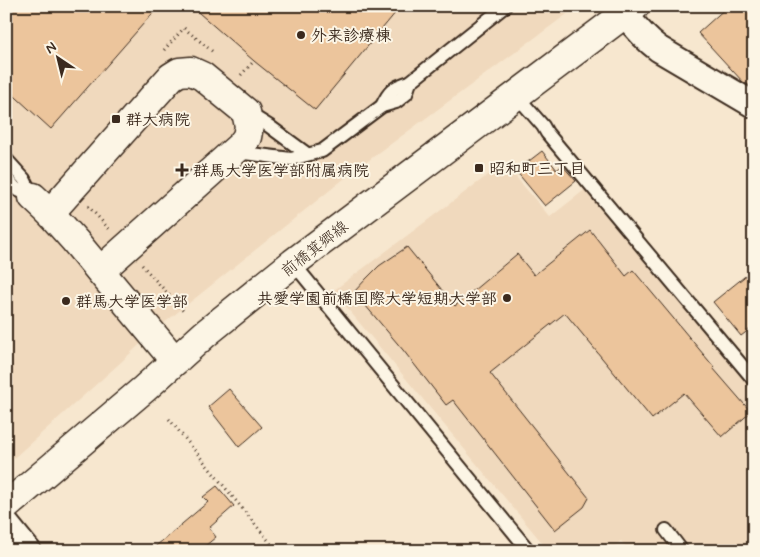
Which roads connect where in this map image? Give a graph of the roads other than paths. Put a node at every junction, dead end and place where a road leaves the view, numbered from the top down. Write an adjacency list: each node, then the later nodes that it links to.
1 (505, 6): 6 (lane)
2 (630, 10): 3 (main road, 前橋箕郷線); 4 (street)
3 (516, 95): 11 (main road, 前橋箕郷線); 14 (lane)
4 (754, 105)
5 (246, 112): 6 (lane); 7 (main road); 10 (main road)
6 (307, 154): 7 (lane)
7 (230, 156): 12 (main road)
8 (6, 158): 10 (lane)
9 (6, 177): 10 (lane)
10 (42, 205): 12 (main road)
11 (293, 263): 13 (main road, 前橋箕郷線); 19 (lane)
12 (100, 270): 13 (main road)
13 (175, 361): 15 (main road, 前橋箕郷線)
14 (754, 380)
15 (6, 506)
16 (6, 524): 18 (street)
17 (666, 530): 20 (lane)
18 (28, 551)
19 (529, 551)
20 (682, 551)

